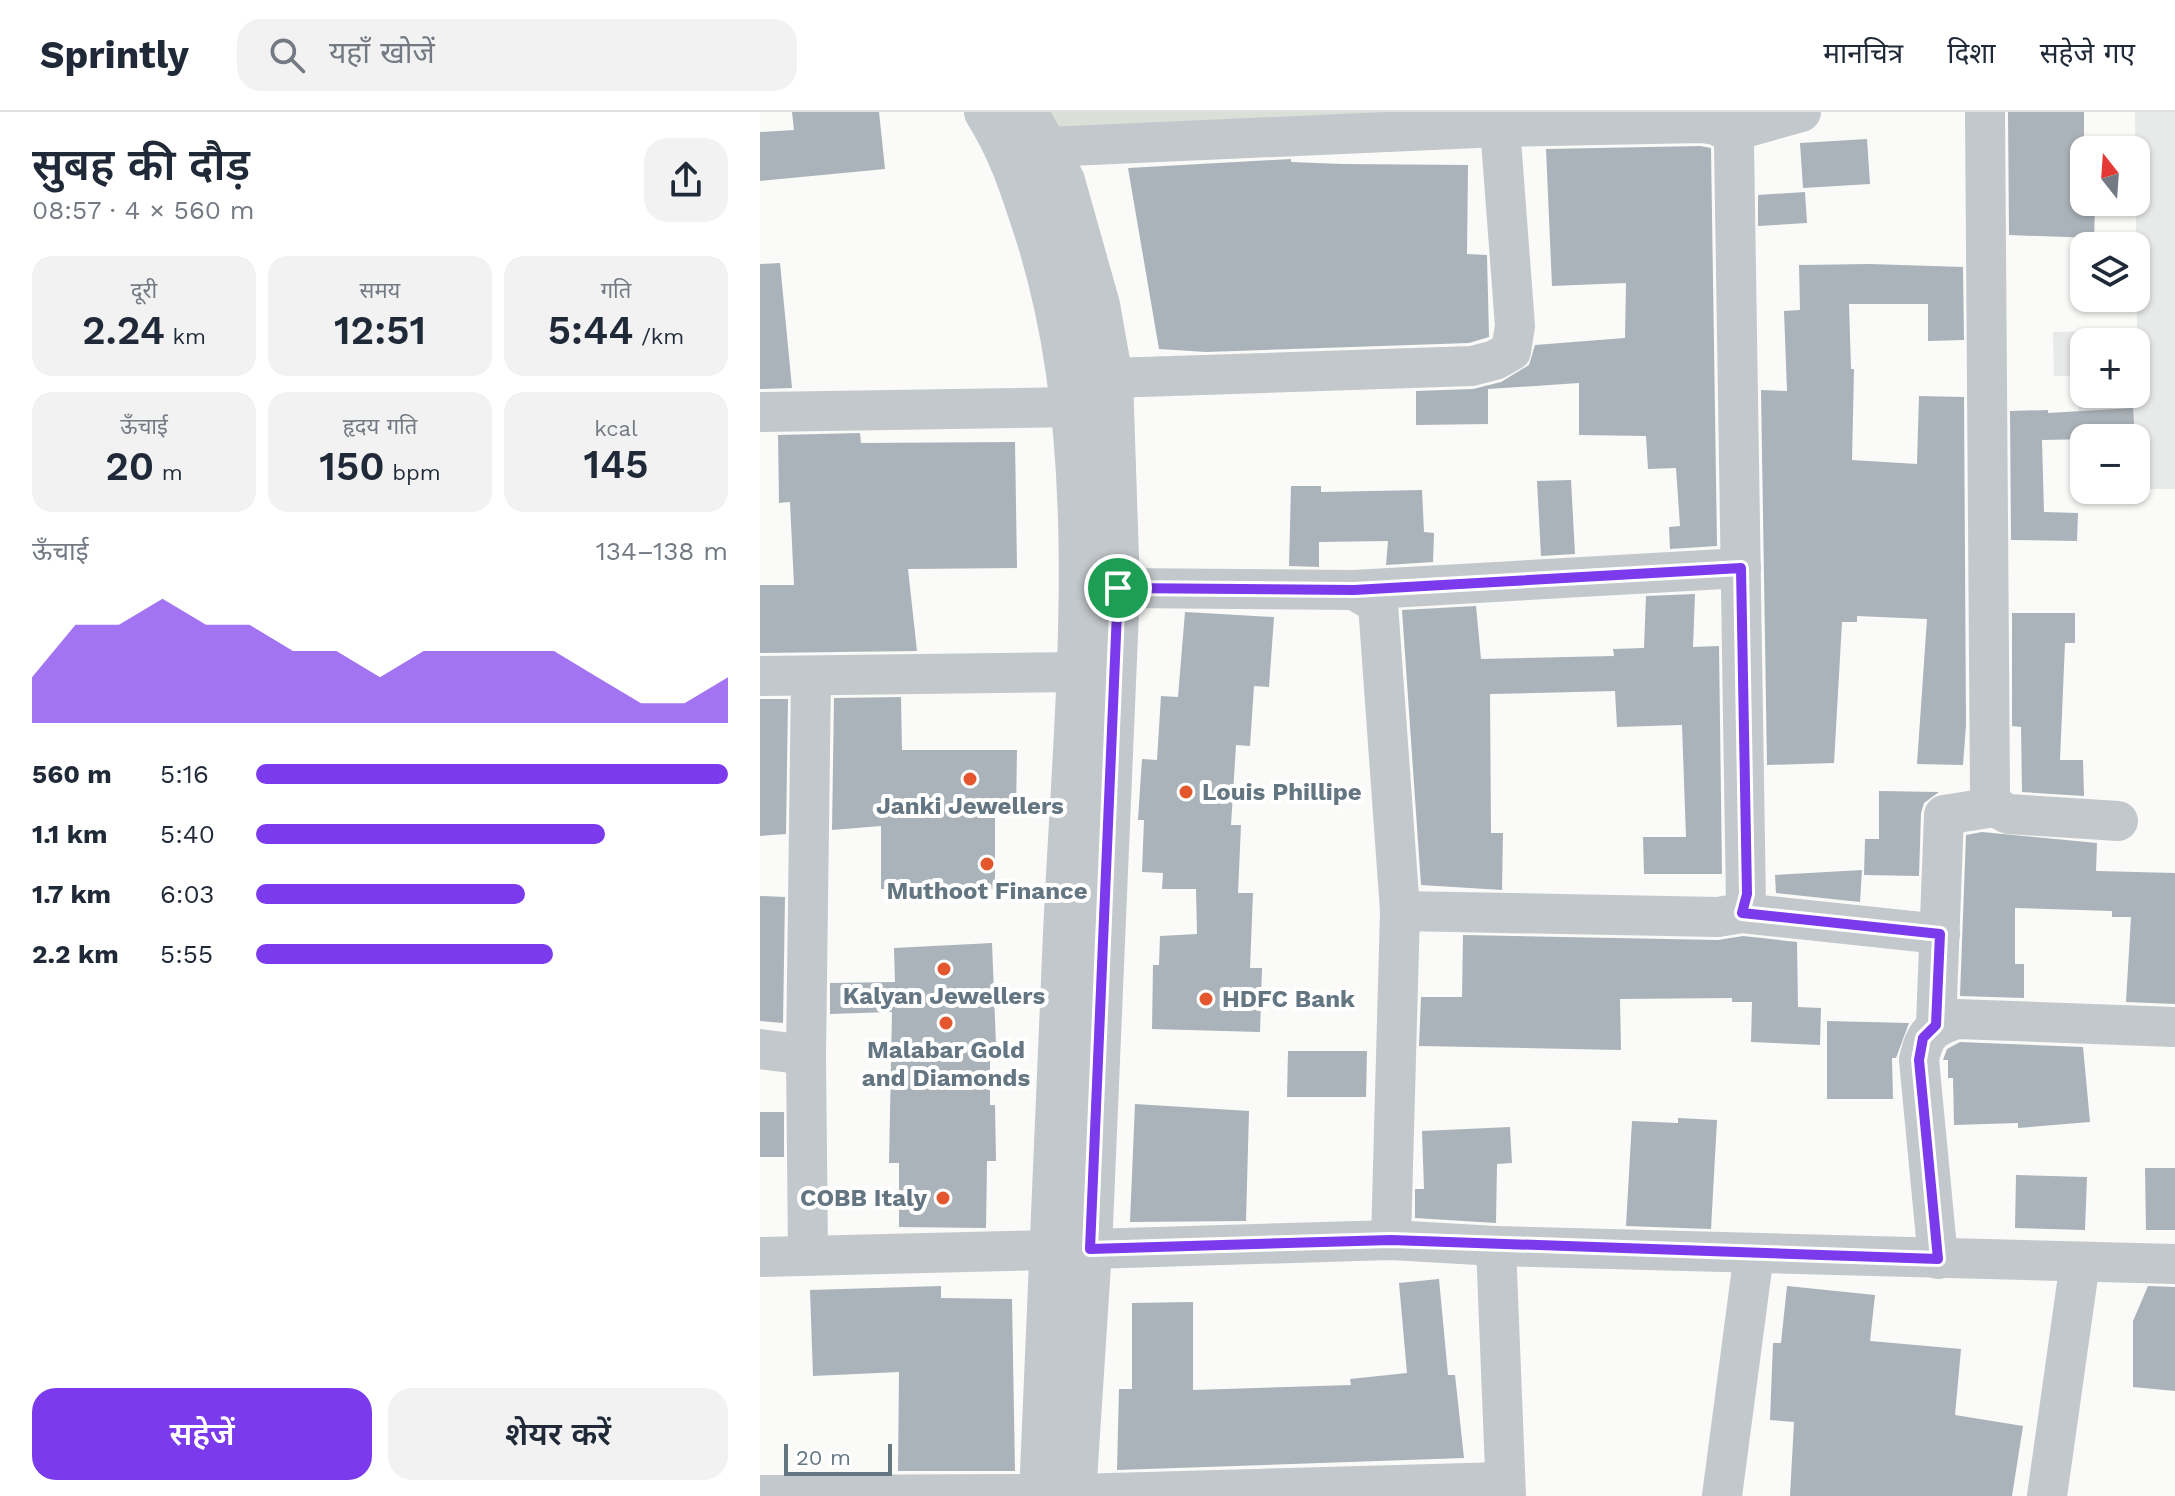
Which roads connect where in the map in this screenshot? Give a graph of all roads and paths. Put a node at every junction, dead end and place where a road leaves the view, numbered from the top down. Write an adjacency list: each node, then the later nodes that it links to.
1 (986, 112): 8 (street)
2 (1801, 112): 6 (street)
3 (1985, 112): 16 (street)
4 (1500, 127): 5 (street); 6 (street); 7 (street)
5 (1037, 129): 7 (street)
6 (1730, 132): 10 (street)
7 (1111, 378): 11 (street)
8 (1073, 407): 9 (street); 13 (street)
9 (760, 412)
10 (1741, 568): 12 (street); 19 (street)
11 (1118, 588): 12 (street); 27 (street)
12 (1354, 590): 18 (street)
13 (1077, 672): 15 (street); 27 (street)
14 (760, 676): 15 (street)
15 (811, 676): 24 (street)
16 (1995, 807): 17 (street); 20 (street)
17 (2118, 821)
18 (1400, 911): 19 (street); 25 (street)
19 (1742, 913): 20 (street)
20 (1940, 934): 21 (street)
21 (1936, 1025): 22 (street); 31 (street)
22 (2175, 1027)
23 (760, 1049): 24 (street)
24 (806, 1055): 29 (street)
25 (1391, 1240): 26 (street); 27 (street)
26 (1496, 1246): 28 (street); 34 (street)
27 (1070, 1250): 29 (street); 36 (street)
28 (1754, 1253): 31 (street); 37 (street)
29 (808, 1255): 30 (street)
30 (760, 1257)
31 (1938, 1259): 32 (street)
32 (2080, 1262): 33 (street); 38 (street)
33 (2175, 1264)
34 (1506, 1489): 36 (street)
35 (760, 1495): 36 (street)
36 (1057, 1495)
37 (1722, 1496)
38 (2047, 1496)

